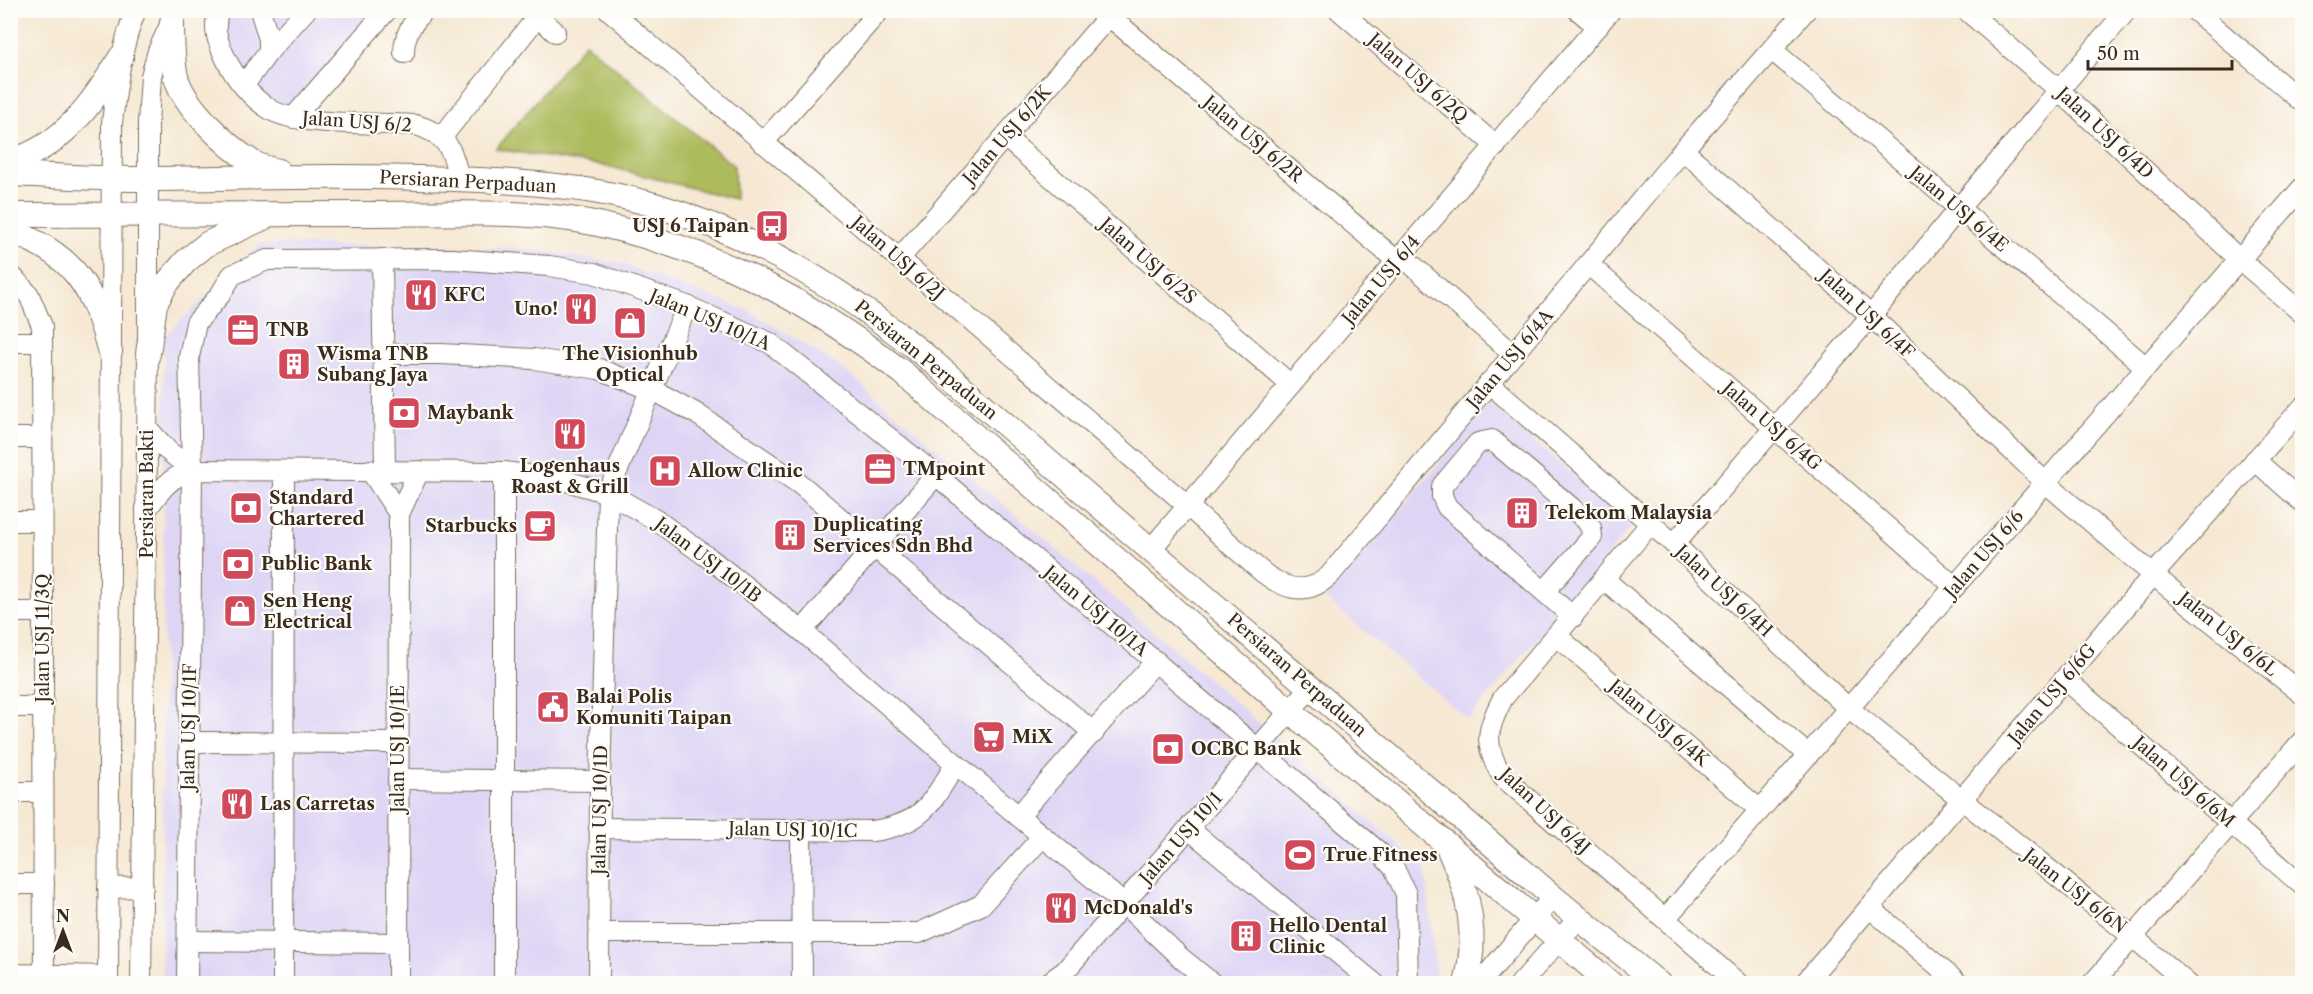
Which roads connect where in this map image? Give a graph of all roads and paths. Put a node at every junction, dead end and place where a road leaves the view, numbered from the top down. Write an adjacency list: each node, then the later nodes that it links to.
1 (136, 10): 24 (street, Persiaran Bakti)
2 (219, 10): 25 (street, Jalan USJ 6/2)
3 (261, 10): 22 (street)
4 (306, 10): 22 (street)
5 (387, 10): 28 (street)
6 (424, 10): 23 (street)
7 (609, 10): 31 (street, Jalan USJ 6/2J)
8 (880, 10): 31 (street)
9 (1339, 10): 32 (street, Jalan USJ 6/2Q)
10 (1578, 10): 19 (street)
11 (1611, 10): 19 (street, Jalan USJ 6/4)
12 (1806, 10): 21 (street, Jalan USJ 6/4A)
13 (1966, 10): 26 (street, Jalan USJ 6/4D)
14 (2127, 10): 26 (street)
15 (2194, 10): 27 (street)
16 (535, 13): 20 (street); 30 (street)
17 (1112, 13): 29 (street, Jalan USJ 6/2K); 49 (street, Jalan USJ 6/2R)
18 (174, 16): 36 (main road); 38 (street, Persiaran Bakti)
19 (1598, 27): 32 (street, Jalan USJ 6/4)
20 (555, 32)
21 (1772, 50): 33 (street, Jalan USJ 6/4A); 41 (street, Jalan USJ 6/4E)
22 (269, 51): 25 (street)
23 (405, 53)
24 (121, 57): 34 (main road); 37 (street, Persiaran Bakti)
25 (244, 85): 28 (street, Jalan USJ 6/2)
26 (2059, 90): 41 (street); 50 (street, Jalan USJ 6/4D)
27 (2302, 102)
28 (293, 118): 30 (street, Jalan USJ 6/2)
29 (1005, 137): 48 (street, Jalan USJ 6/2K); 64 (street, Jalan USJ 6/2S)
30 (441, 138): 39 (street)
31 (763, 143): 48 (street, Jalan USJ 6/2J)
32 (1496, 146): 49 (street, Jalan USJ 6/4)
33 (1683, 150): 51 (street, Jalan USJ 6/4A); 55 (street, Jalan USJ 6/4F)
34 (10, 161)
35 (10, 174): 37 (main road, Persiaran Perpaduan)
36 (297, 176): 38 (main road, Persiaran Perpaduan); 39 (main road, Persiaran Perpaduan)
37 (112, 178): 38 (main road, Persiaran Perpaduan); 44 (street, Persiaran Bakti)
38 (148, 179): 45 (street, Persiaran Bakti)
39 (459, 179): 89 (main road, Persiaran Perpaduan)
40 (2302, 188): 50 (street, Jalan USJ 6/6)
41 (1959, 208): 55 (street); 62 (street, Jalan USJ 6/4E)
42 (270, 214): 45 (main road, Persiaran Perpaduan); 59 (main road); 106 (main road, Persiaran Perpaduan)
43 (10, 215): 44 (main road, Persiaran Perpaduan)
44 (112, 215): 45 (main road, Persiaran Perpaduan); 58 (street, Persiaran Bakti)
45 (149, 215): 59 (street, Persiaran Bakti)
46 (10, 231): 58 (main road)
47 (382, 259): 53 (street, Jalan USJ 10/1A); 60 (street); 72 (street, Jalan USJ 10/1A)
48 (899, 259): 81 (street, Jalan USJ 6/2J)
49 (1400, 259): 61 (street, Jalan USJ 6/2R); 64 (street, Jalan USJ 6/4)
50 (2240, 260): 54 (street, Jalan USJ 6/4D); 62 (street, Jalan USJ 6/6)
51 (1588, 264): 61 (street, Jalan USJ 6/4A); 68 (street, Jalan USJ 6/4G)
52 (10, 274): 57 (street, Jalan USJ 11/3Q)
53 (687, 306): 65 (street); 77 (street, Jalan USJ 10/1A)
54 (2302, 313)
55 (1871, 316): 68 (street); 78 (street, Jalan USJ 6/4F)
56 (10, 342): 57 (street)
57 (42, 342): 70 (street, Jalan USJ 11/3Q)
58 (110, 352): 133 (street, Persiaran Bakti)
59 (148, 354): 67 (street, Persiaran Bakti)
60 (383, 354): 65 (street); 73 (street)
61 (1513, 354): 63 (street, Jalan USJ 6/4A)
62 (2146, 367): 78 (street, Jalan USJ 6/6)
63 (1489, 383): 81 (street, Jalan USJ 6/4A); 86 (street, Jalan USJ 6/4H)
64 (1291, 386): 81 (street, Jalan USJ 6/4)
65 (652, 390): 79 (street); 88 (street)
66 (2302, 408): 71 (street, Jalan USJ 6/6G)
67 (147, 428): 72 (street); 82 (street, Persiaran Bakti)
68 (1775, 429): 87 (street); 92 (street, Jalan USJ 6/4G)
69 (10, 438): 70 (street)
70 (42, 438): 85 (street, Jalan USJ 11/3Q)
71 (2255, 460): 80 (street); 90 (street, Jalan USJ 6/6G)
72 (192, 470): 74 (street, Jalan USJ 10/1B); 82 (street); 109 (street, Jalan USJ 10/1F)
73 (377, 470): 74 (street, Jalan USJ 10/1B); 75 (street, Jalan USJ 10/1B); 83 (street)
74 (284, 471): 111 (street)
75 (419, 471): 76 (street, Jalan USJ 10/1B); 83 (street, Jalan USJ 10/1E)
76 (504, 472): 79 (street, Jalan USJ 10/1B); 116 (street)
77 (936, 475): 88 (street); 99 (street, Jalan USJ 10/1A)
78 (2046, 483): 90 (street, Jalan USJ 6/4F); 92 (street, Jalan USJ 6/6)
79 (608, 493): 97 (street, Jalan USJ 10/1B); 117 (street, Jalan USJ 10/1D)
80 (2302, 502)
81 (1188, 506): 89 (street, Jalan USJ 6/4)
82 (146, 510): 132 (street, Persiaran Bakti)
83 (399, 514): 110 (street, Jalan USJ 10/1E)
84 (10, 521): 85 (street)
85 (42, 521): 95 (street, Jalan USJ 11/3Q)
86 (1650, 523): 87 (street, Jalan USJ 6/4H); 91 (street, Jalan USJ 6/4J)
87 (1674, 544): 105 (street, Jalan USJ 6/4H)
88 (874, 549): 97 (street); 107 (street)
89 (1151, 549): 101 (main road, Persiaran Perpaduan)
90 (2153, 575): 100 (street, Jalan USJ 6/6G); 102 (street, Jalan USJ 6/6L)
91 (1604, 579): 96 (street, Jalan USJ 6/4J); 113 (street)
92 (1955, 587): 105 (street, Jalan USJ 6/6)
93 (1544, 592): 93 (street); 96 (street)
94 (10, 612): 95 (street)
95 (43, 612): 104 (street, Jalan USJ 11/3Q)
96 (1573, 617): 98 (street, Jalan USJ 6/4J)
97 (802, 631): 114 (street, Jalan USJ 10/1B)
98 (1557, 636): 121 (street, Jalan USJ 6/4K); 139 (street, Jalan USJ 6/4J)
99 (1156, 661): 107 (street); 112 (street, Jalan USJ 10/1A)
100 (2065, 679): 120 (street, Jalan USJ 6/6G); 123 (street, Jalan USJ 6/6M)
101 (1311, 687): 106 (street, Jalan USJ 10/1); 134 (main road, Persiaran Perpaduan)
102 (2302, 694)
103 (10, 707): 104 (street)
104 (43, 707): 119 (street, Jalan USJ 11/3Q)
105 (1848, 708): 113 (street, Jalan USJ 6/6); 120 (street, Jalan USJ 6/4H)
106 (1290, 711): 112 (street, Jalan USJ 10/1); 128 (main road, Persiaran Perpaduan)
107 (1094, 733): 122 (street)
108 (2302, 741): 123 (street)
109 (189, 742): 111 (street); 144 (street, Jalan USJ 10/1F)
110 (398, 743): 111 (street); 115 (street, Jalan USJ 10/1E)
111 (284, 744): 145 (street)
112 (1259, 749): 125 (street, Jalan USJ 10/1); 163 (street, Jalan USJ 10/1A)
113 (1808, 755): 121 (street, Jalan USJ 6/6)
114 (956, 764): 122 (street, Jalan USJ 10/1B); 126 (street, Jalan USJ 10/1C)
115 (398, 779): 116 (street); 146 (street, Jalan USJ 10/1E)
116 (504, 780): 117 (street); 157 (street)
117 (600, 781): 124 (street, Jalan USJ 10/1D)
118 (10, 792): 119 (street)
119 (43, 792): 130 (street, Jalan USJ 11/3Q)
120 (1961, 801): 136 (street, Jalan USJ 6/6G); 142 (street, Jalan USJ 6/6N)
121 (1760, 810): 139 (street, Jalan USJ 6/6)
122 (1018, 816): 127 (street, Jalan USJ 10/1B)
123 (2231, 823): 131 (street, Jalan USJ 6/6M); 142 (street)
124 (600, 828): 126 (street, Jalan USJ 10/1C); 140 (street, Jalan USJ 10/1D)
125 (1189, 829): 135 (street, Jalan USJ 10/1); 152 (street)
126 (801, 830): 141 (street)
127 (1043, 836): 135 (street, Jalan USJ 10/1B); 141 (street)
128 (1446, 843): 138 (main road, Persiaran Perpaduan); 164 (main road)
129 (10, 884): 130 (street)
130 (44, 884): 150 (street, Jalan USJ 11/3Q)
131 (2302, 885)
132 (143, 887): 133 (street); 153 (street, Persiaran Bakti)
133 (108, 888): 151 (street, Persiaran Bakti)
134 (1553, 897): 137 (main road, Persiaran Perpaduan); 138 (street)
135 (1124, 904): 147 (street, Jalan USJ 10/1B); 149 (street, Jalan USJ 10/1)
136 (1870, 908): 170 (street, Jalan USJ 6/6G); 171 (street)
137 (1578, 918): 143 (street); 168 (main road, Persiaran Perpaduan)
138 (1534, 919): 143 (main road, Persiaran Perpaduan); 165 (street)
139 (1665, 919): 169 (street, Jalan USJ 6/4J)
140 (600, 933): 141 (street); 158 (street, Jalan USJ 10/1D)
141 (801, 934): 159 (street)
142 (2133, 937): 172 (street); 173 (street, Jalan USJ 6/6N)
143 (1560, 940): 166 (street); 167 (main road, Persiaran Perpaduan)
144 (188, 941): 145 (street); 154 (street, Jalan USJ 10/1F)
145 (283, 942): 146 (street); 155 (street)
146 (398, 943): 156 (street, Jalan USJ 10/1E)
147 (1181, 958): 161 (street); 162 (street, Jalan USJ 10/1B)
148 (10, 974): 150 (street)
149 (1068, 977): 160 (street, Jalan USJ 10/1)
150 (44, 979): 151 (street)
151 (108, 980)
152 (1369, 981)
153 (141, 984)
154 (187, 984)
155 (283, 984)
156 (398, 984)
157 (504, 984)
158 (598, 984)
159 (802, 984)
160 (1047, 984)
161 (1193, 984)
162 (1213, 984)
163 (1408, 984)
164 (1466, 984)
165 (1479, 984)
166 (1520, 984)
167 (1611, 984)
168 (1659, 984)
169 (1739, 984)
170 (1804, 984)
171 (1959, 984)
172 (2092, 984)
173 (2188, 984)

